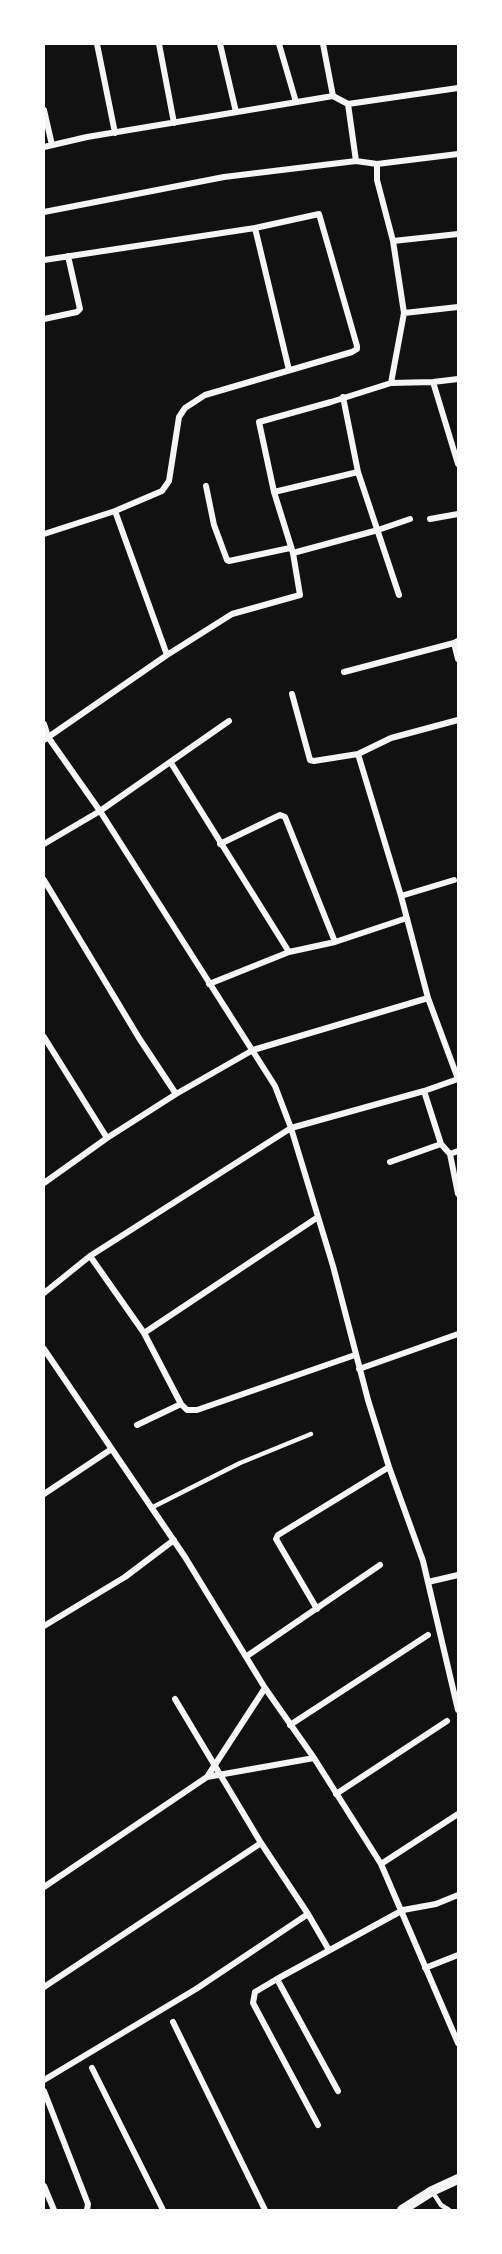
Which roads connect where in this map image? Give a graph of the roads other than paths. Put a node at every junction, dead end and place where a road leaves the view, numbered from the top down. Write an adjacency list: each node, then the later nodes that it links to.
1 (98, 44): 13 (street)
2 (159, 44): 12 (street)
3 (220, 44): 11 (street)
4 (279, 44): 8 (street)
5 (323, 44): 7 (street)
6 (459, 88): 9 (street)
7 (333, 96): 8 (street); 9 (street)
8 (296, 102): 11 (street)
9 (348, 104): 17 (street)
10 (44, 110): 14 (street)
11 (236, 112): 12 (street)
12 (174, 123): 13 (street)
13 (115, 132): 14 (street)
14 (52, 145): 15 (street)
15 (44, 147)
16 (459, 154): 18 (street)
17 (356, 161): 18 (street); 19 (street)
18 (377, 164): 22 (street)
19 (44, 212)
20 (255, 228): 23 (street); 28 (street); 28 (street)
21 (459, 234): 22 (street)
22 (393, 241): 26 (street)
23 (68, 256): 24 (street); 27 (street)
24 (44, 260)
25 (459, 307): 26 (street)
26 (404, 313): 31 (street)
27 (44, 319)
28 (289, 370): 37 (street)
29 (459, 379): 30 (street)
30 (433, 382): 31 (street); 33 (street)
31 (392, 383): 32 (street)
32 (343, 397): 34 (street); 36 (street)
33 (459, 464)
34 (358, 472): 36 (street); 41 (street)
35 (206, 486): 43 (street)
36 (274, 492): 43 (street)
37 (115, 511): 42 (street); 46 (street)
38 (459, 514): 40 (street)
39 (410, 519): 41 (street)
40 (430, 519)
41 (378, 530): 43 (street); 44 (street)
42 (44, 534)
43 (291, 550): 46 (street)
44 (399, 595)
45 (456, 642): 47 (street); 48 (street)
46 (167, 655): 53 (street)
47 (459, 659)
48 (344, 672)
49 (292, 694): 54 (street)
50 (459, 720): 54 (street)
51 (229, 721): 55 (street)
52 (44, 724): 53 (street)
53 (46, 739): 56 (street)
54 (358, 754): 61 (street)
55 (171, 763): 56 (street); 58 (street)
56 (100, 811): 57 (street); 65 (street)
57 (44, 844)
58 (220, 844): 63 (street); 64 (street)
59 (454, 879): 61 (street)
60 (44, 880): 71 (street)
61 (401, 896): 62 (street)
62 (407, 918): 63 (street); 66 (street)
63 (334, 942): 64 (street)
64 (289, 951): 65 (street)
65 (209, 984): 68 (street)
66 (428, 998): 68 (street); 69 (street)
67 (44, 1037): 73 (street)
68 (253, 1050): 71 (street); 72 (street)
69 (458, 1079): 70 (street)
70 (424, 1090): 72 (street); 74 (street)
71 (176, 1094): 73 (street)
72 (291, 1128): 80 (street); 81 (street)
73 (107, 1138): 78 (street)
74 (441, 1144): 76 (street); 77 (street)
75 (459, 1151): 76 (street)
76 (450, 1154): 79 (street)
77 (390, 1162)
78 (44, 1184)
79 (459, 1194)
80 (318, 1217): 83 (street); 86 (street)
81 (90, 1256): 82 (street); 83 (street)
82 (44, 1293)
83 (144, 1333): 88 (street)
84 (459, 1334): 87 (street)
85 (44, 1349): 91 (street)
86 (355, 1355): 87 (street); 88 (street)
87 (359, 1369): 92 (street)
88 (181, 1404): 89 (street)
89 (137, 1425)
90 (311, 1434): 94 (lane)
91 (110, 1450): 93 (street); 94 (street)
92 (389, 1467): 98 (street); 99 (street)
93 (44, 1494)
94 (151, 1508): 95 (street)
95 (174, 1540): 100 (street); 102 (street)
96 (380, 1565): 99 (street)
97 (459, 1575): 98 (street)
98 (428, 1582): 105 (street)
99 (317, 1609): 102 (street)
100 (44, 1626)
101 (428, 1635): 107 (street)
102 (247, 1656): 103 (street)
103 (265, 1688): 107 (street); 109 (street)
104 (175, 1699): 109 (street)
105 (459, 1710)
106 (447, 1721): 112 (street)
107 (290, 1725): 108 (street)
108 (314, 1758): 110 (street); 112 (street)
109 (215, 1766): 110 (street); 111 (street)
110 (220, 1774): 111 (street); 114 (street)
111 (207, 1777): 116 (street)
112 (336, 1794): 115 (street)
113 (459, 1815): 115 (street)
114 (261, 1843): 119 (street); 124 (street)
115 (381, 1864): 118 (street)
116 (44, 1887)
117 (459, 1895): 118 (street)
118 (403, 1910): 120 (street); 122 (street)
119 (308, 1914): 120 (street); 128 (street)
120 (329, 1950): 123 (street)
121 (459, 1955): 122 (street)
122 (425, 1968): 126 (street)
123 (277, 1979): 130 (street); 131 (street)
124 (44, 1987)
125 (172, 2022): 138 (street)
126 (459, 2043)
127 (92, 2068): 137 (street)
128 (44, 2080)
129 (44, 2091): 136 (street)
130 (338, 2091)
131 (318, 2125)
132 (459, 2179): 134 (street)
133 (44, 2186): 135 (street)
134 (432, 2191): 139 (street); 140 (lane)
135 (54, 2211)
136 (87, 2211)
137 (163, 2211)
138 (265, 2211)
139 (402, 2211)
140 (449, 2211)

